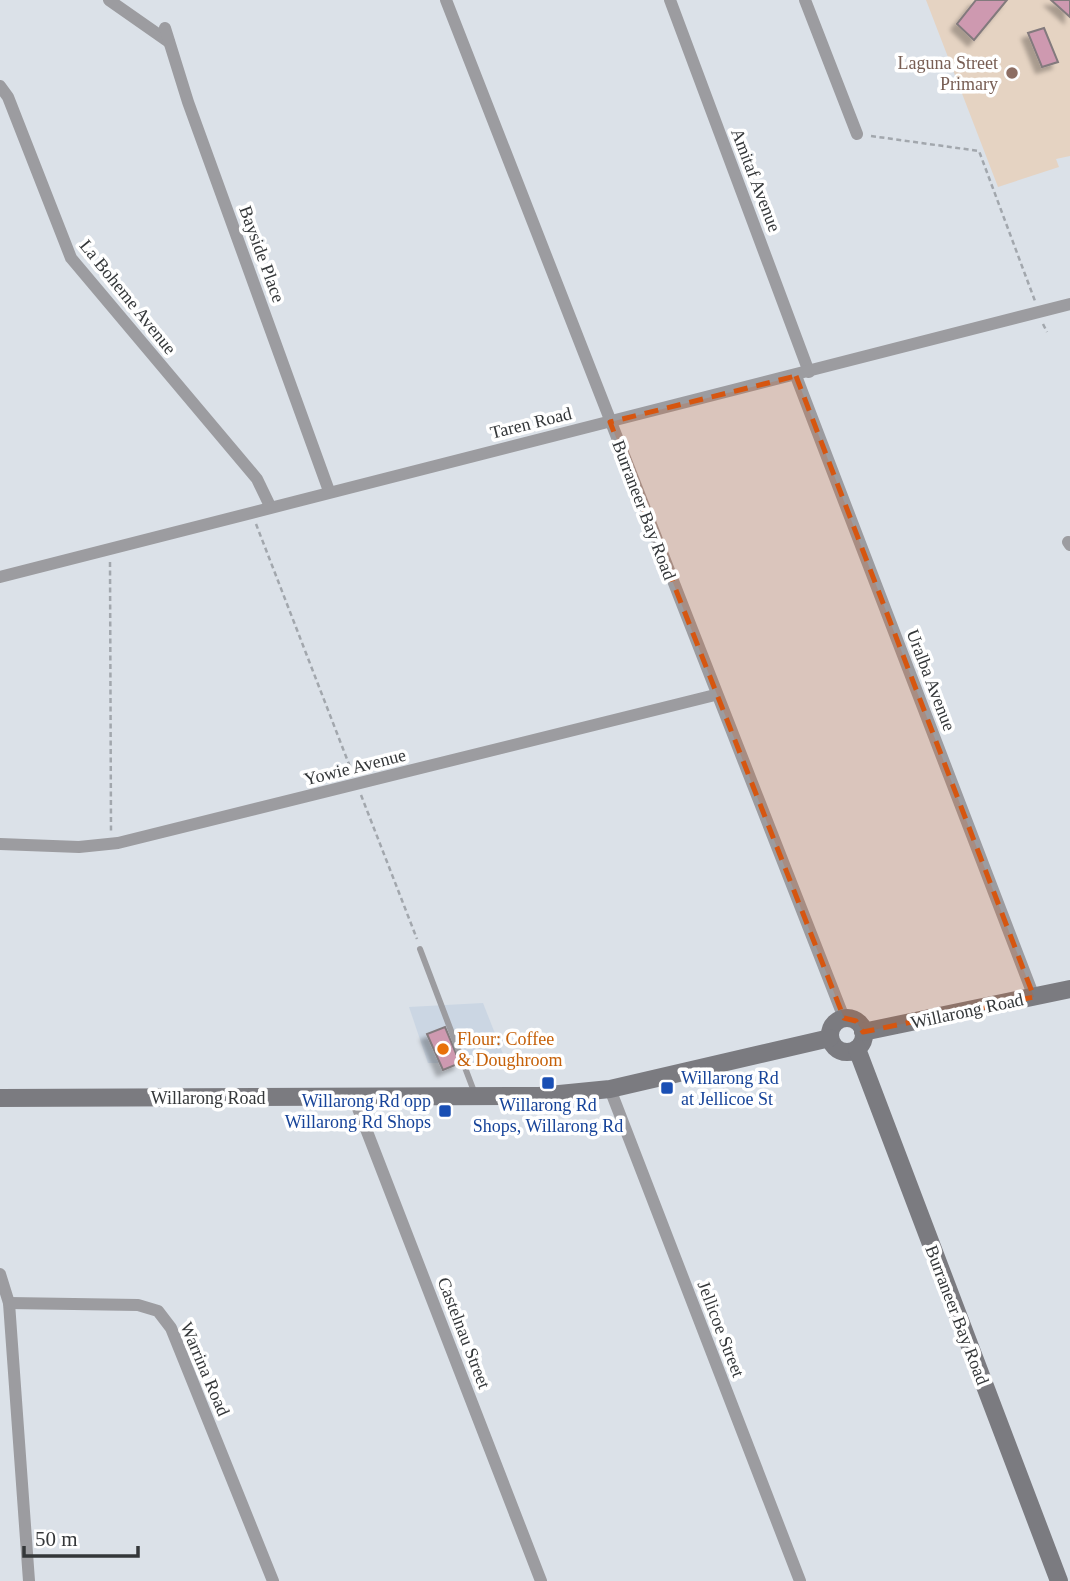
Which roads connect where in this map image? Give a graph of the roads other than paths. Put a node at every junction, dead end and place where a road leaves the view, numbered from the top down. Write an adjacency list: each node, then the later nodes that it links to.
1 (109, 0): 6 (street)
2 (446, 0): 12 (street, Burraneer Bay Road)
3 (670, 0): 10 (street, Amitaf Avenue)
4 (805, 0): 8 (street)
5 (165, 28): 6 (street, Bayside Place)
6 (169, 42): 13 (street, Bayside Place)
7 (0, 86): 14 (street, La Boheme Avenue)
8 (857, 134)
9 (1070, 304): 10 (street, Taren Road)
10 (809, 372): 11 (street, Taren Road)
11 (796, 376): 12 (street, Taren Road); 20 (street, Uralba Avenue)
12 (610, 422): 13 (street, Taren Road); 16 (street, Burraneer Bay Road)
13 (329, 491): 14 (street, Taren Road)
14 (270, 506): 15 (street, Taren Road)
15 (0, 577)
16 (715, 695): 17 (street, Yowie Avenue); 21 (street, Burraneer Bay Road)
17 (0, 844)
18 (420, 948): 26 (lane)
19 (1070, 989): 20 (street, Willarong Road)
20 (1034, 997): 22 (street, Willarong Road)
21 (844, 1018): 22 (street); 23 (street)
22 (863, 1032): 24 (street)
23 (830, 1038): 24 (street); 25 (street, Willarong Road)
24 (857, 1049): 36 (street, Burraneer Bay Road)
25 (610, 1089): 26 (street, Willarong Road); 35 (street, Jellicoe Street)
26 (476, 1097): 28 (street, Willarong Road)
27 (0, 1098): 28 (street, Willarong Road)
28 (354, 1098): 34 (street, Castelnau Street)
29 (0, 1274): 30 (street)
30 (9, 1303): 31 (street); 33 (street, Warrina Road)
31 (6, 1358): 32 (street)
32 (29, 1581)
33 (274, 1581)
34 (541, 1581)
35 (800, 1581)
36 (1059, 1581)

